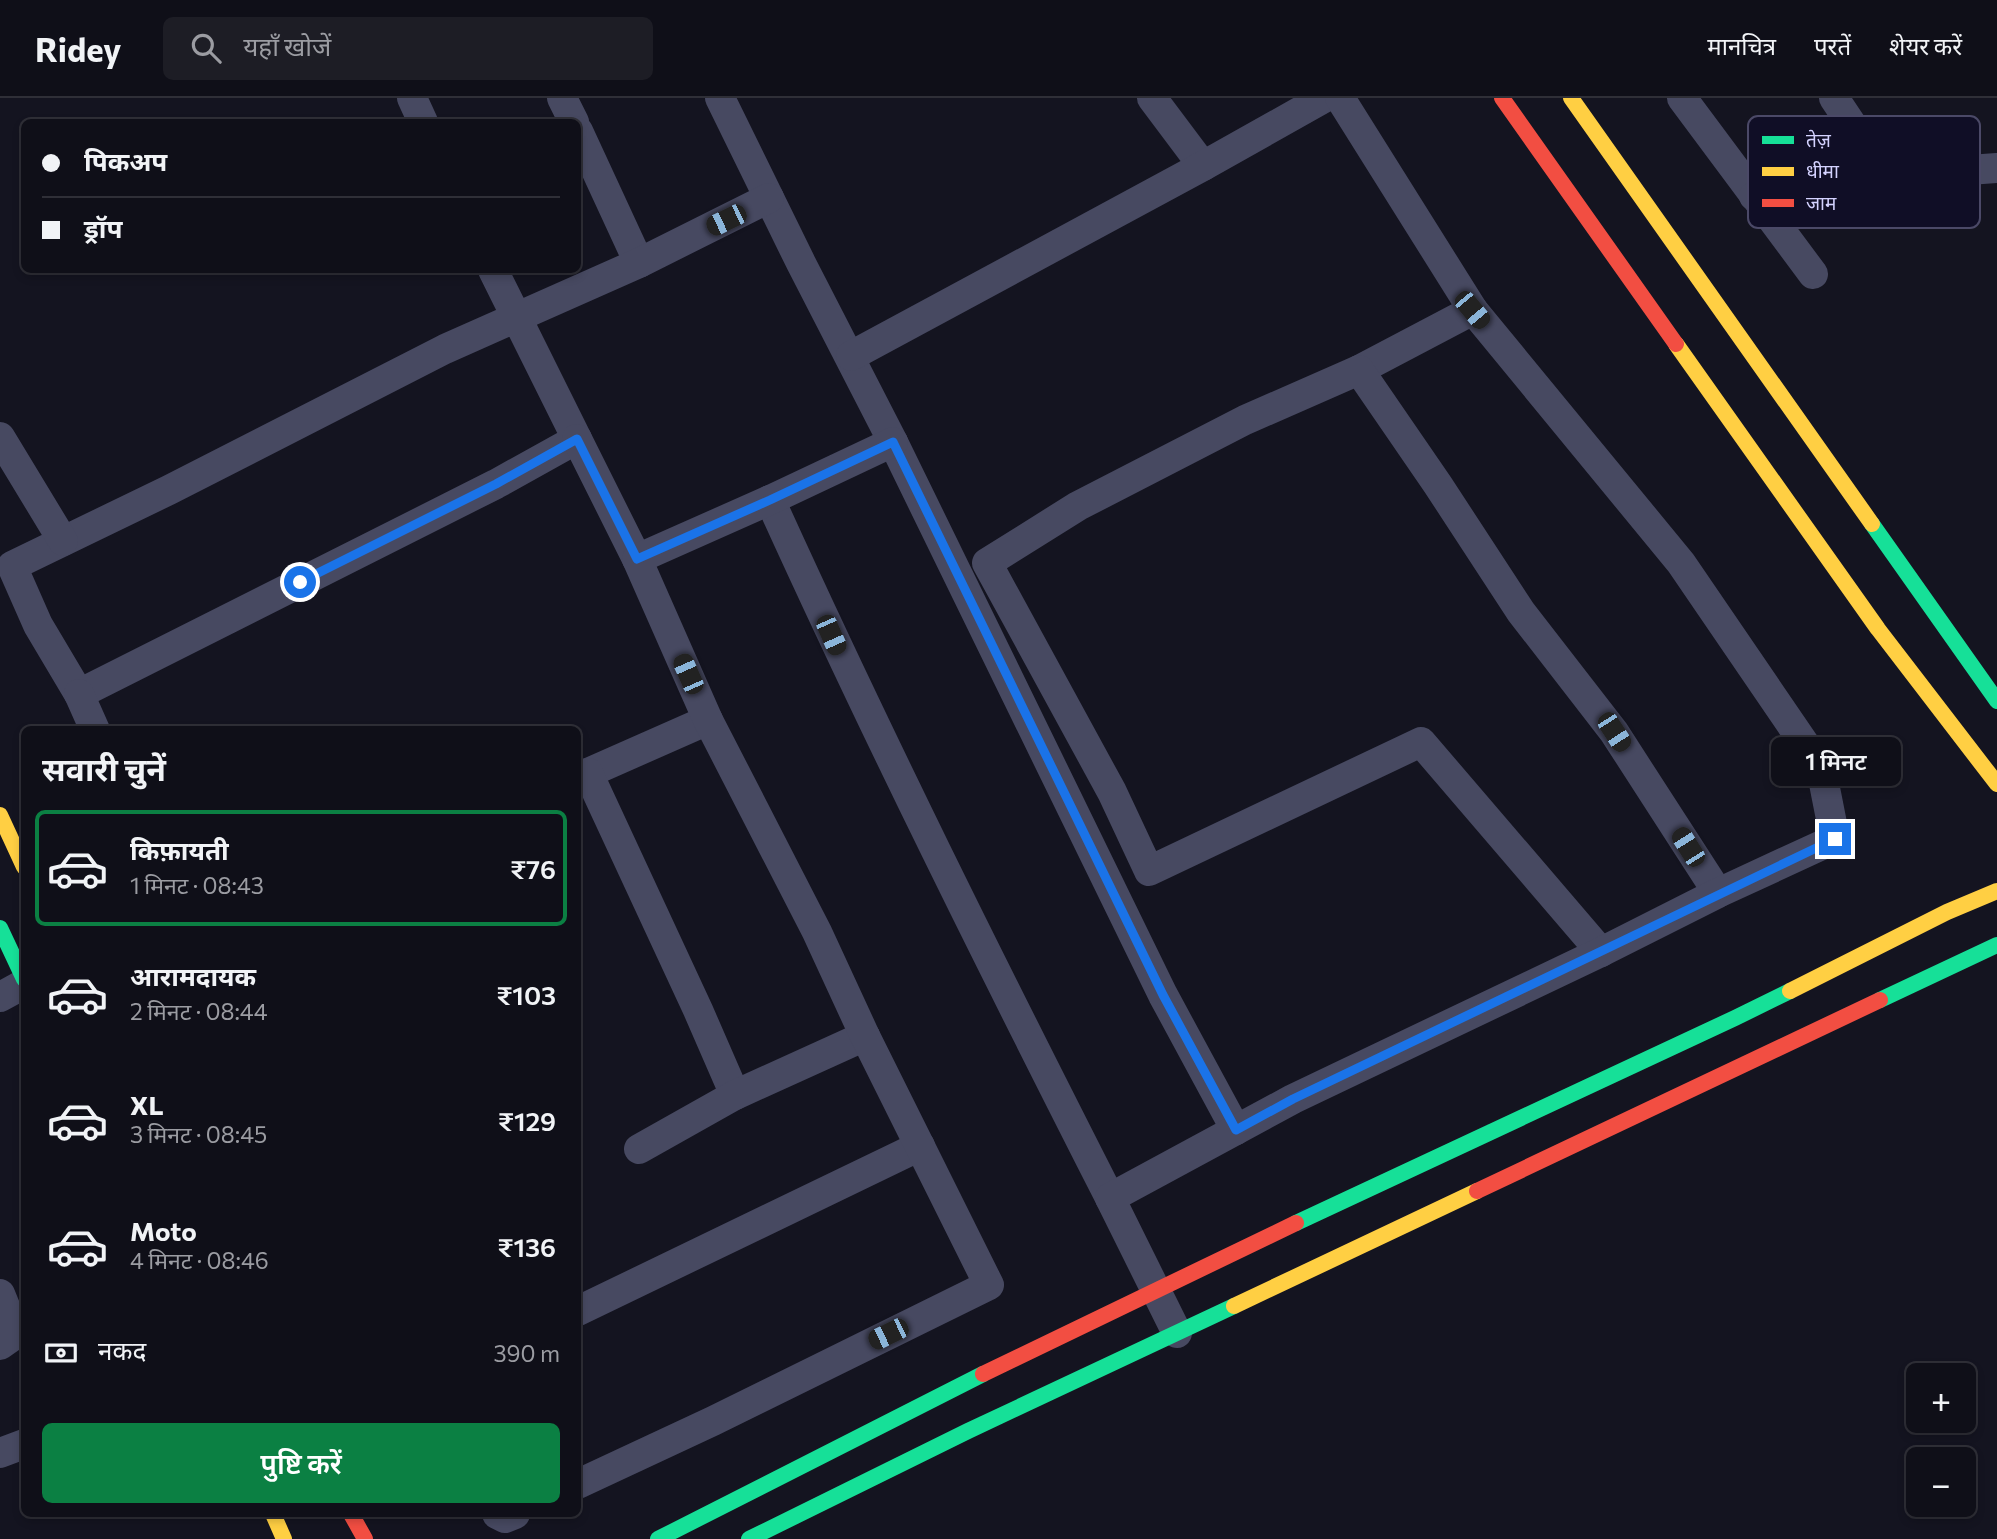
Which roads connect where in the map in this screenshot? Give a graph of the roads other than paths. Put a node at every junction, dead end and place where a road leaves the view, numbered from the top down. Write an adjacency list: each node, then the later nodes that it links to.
1 (412, 98): 12 (street)
2 (562, 98): 13 (street)
3 (1153, 98): 15 (street)
4 (1324, 98): 15 (street)
5 (1340, 98): 22 (street)
6 (1502, 98): 37 (street)
7 (1571, 98): 33 (street)
8 (1682, 98): 16 (street)
9 (1834, 98): 11 (street)
10 (731, 102): 17 (street)
11 (1846, 116)
12 (422, 119)
13 (572, 119)
14 (581, 137): 19 (street)
15 (1203, 166): 24 (street)
16 (1748, 187)
17 (769, 198): 19 (street); 24 (street)
18 (1779, 228): 21 (street)
19 (639, 263): 23 (street)
20 (494, 273): 23 (street)
21 (1813, 274)
22 (1472, 310): 25 (street); 41 (street)
23 (516, 317): 27 (street); 30 (street)
24 (850, 356): 28 (street)
25 (1359, 370): 41 (street); 44 (street)
26 (0, 437): 30 (street)
27 (577, 439): 31 (street); 32 (street)
28 (893, 442): 29 (street); 50 (street)
29 (770, 500): 31 (street); 53 (street)
30 (63, 541): 32 (street)
31 (637, 559): 34 (street)
32 (79, 694): 35 (street)
33 (1997, 701)
34 (708, 720): 36 (street); 48 (street)
35 (93, 726)
36 (583, 775): 49 (street)
37 (1997, 784)
38 (0, 815): 39 (street)
39 (21, 860)
40 (1997, 891): 54 (street)
41 (1718, 894): 44 (street)
42 (0, 928): 45 (street)
43 (1997, 945): 57 (street)
44 (1601, 952): 50 (street)
45 (21, 975)
46 (21, 984): 47 (street)
47 (0, 997)
48 (866, 1036): 49 (street); 51 (street)
49 (735, 1095): 52 (street)
50 (1236, 1130): 53 (street)
51 (920, 1146): 56 (street); 61 (street)
52 (639, 1149)
53 (1110, 1198): 54 (street)
54 (1156, 1291): 57 (street); 66 (street)
55 (0, 1294): 58 (street)
56 (581, 1310)
57 (1177, 1333): 67 (street)
58 (0, 1345)
59 (21, 1445): 60 (street)
60 (0, 1453)
61 (581, 1483)
62 (274, 1517): 64 (street)
63 (353, 1517): 65 (street)
64 (284, 1539)
65 (365, 1539)
66 (658, 1539)
67 (748, 1539)

